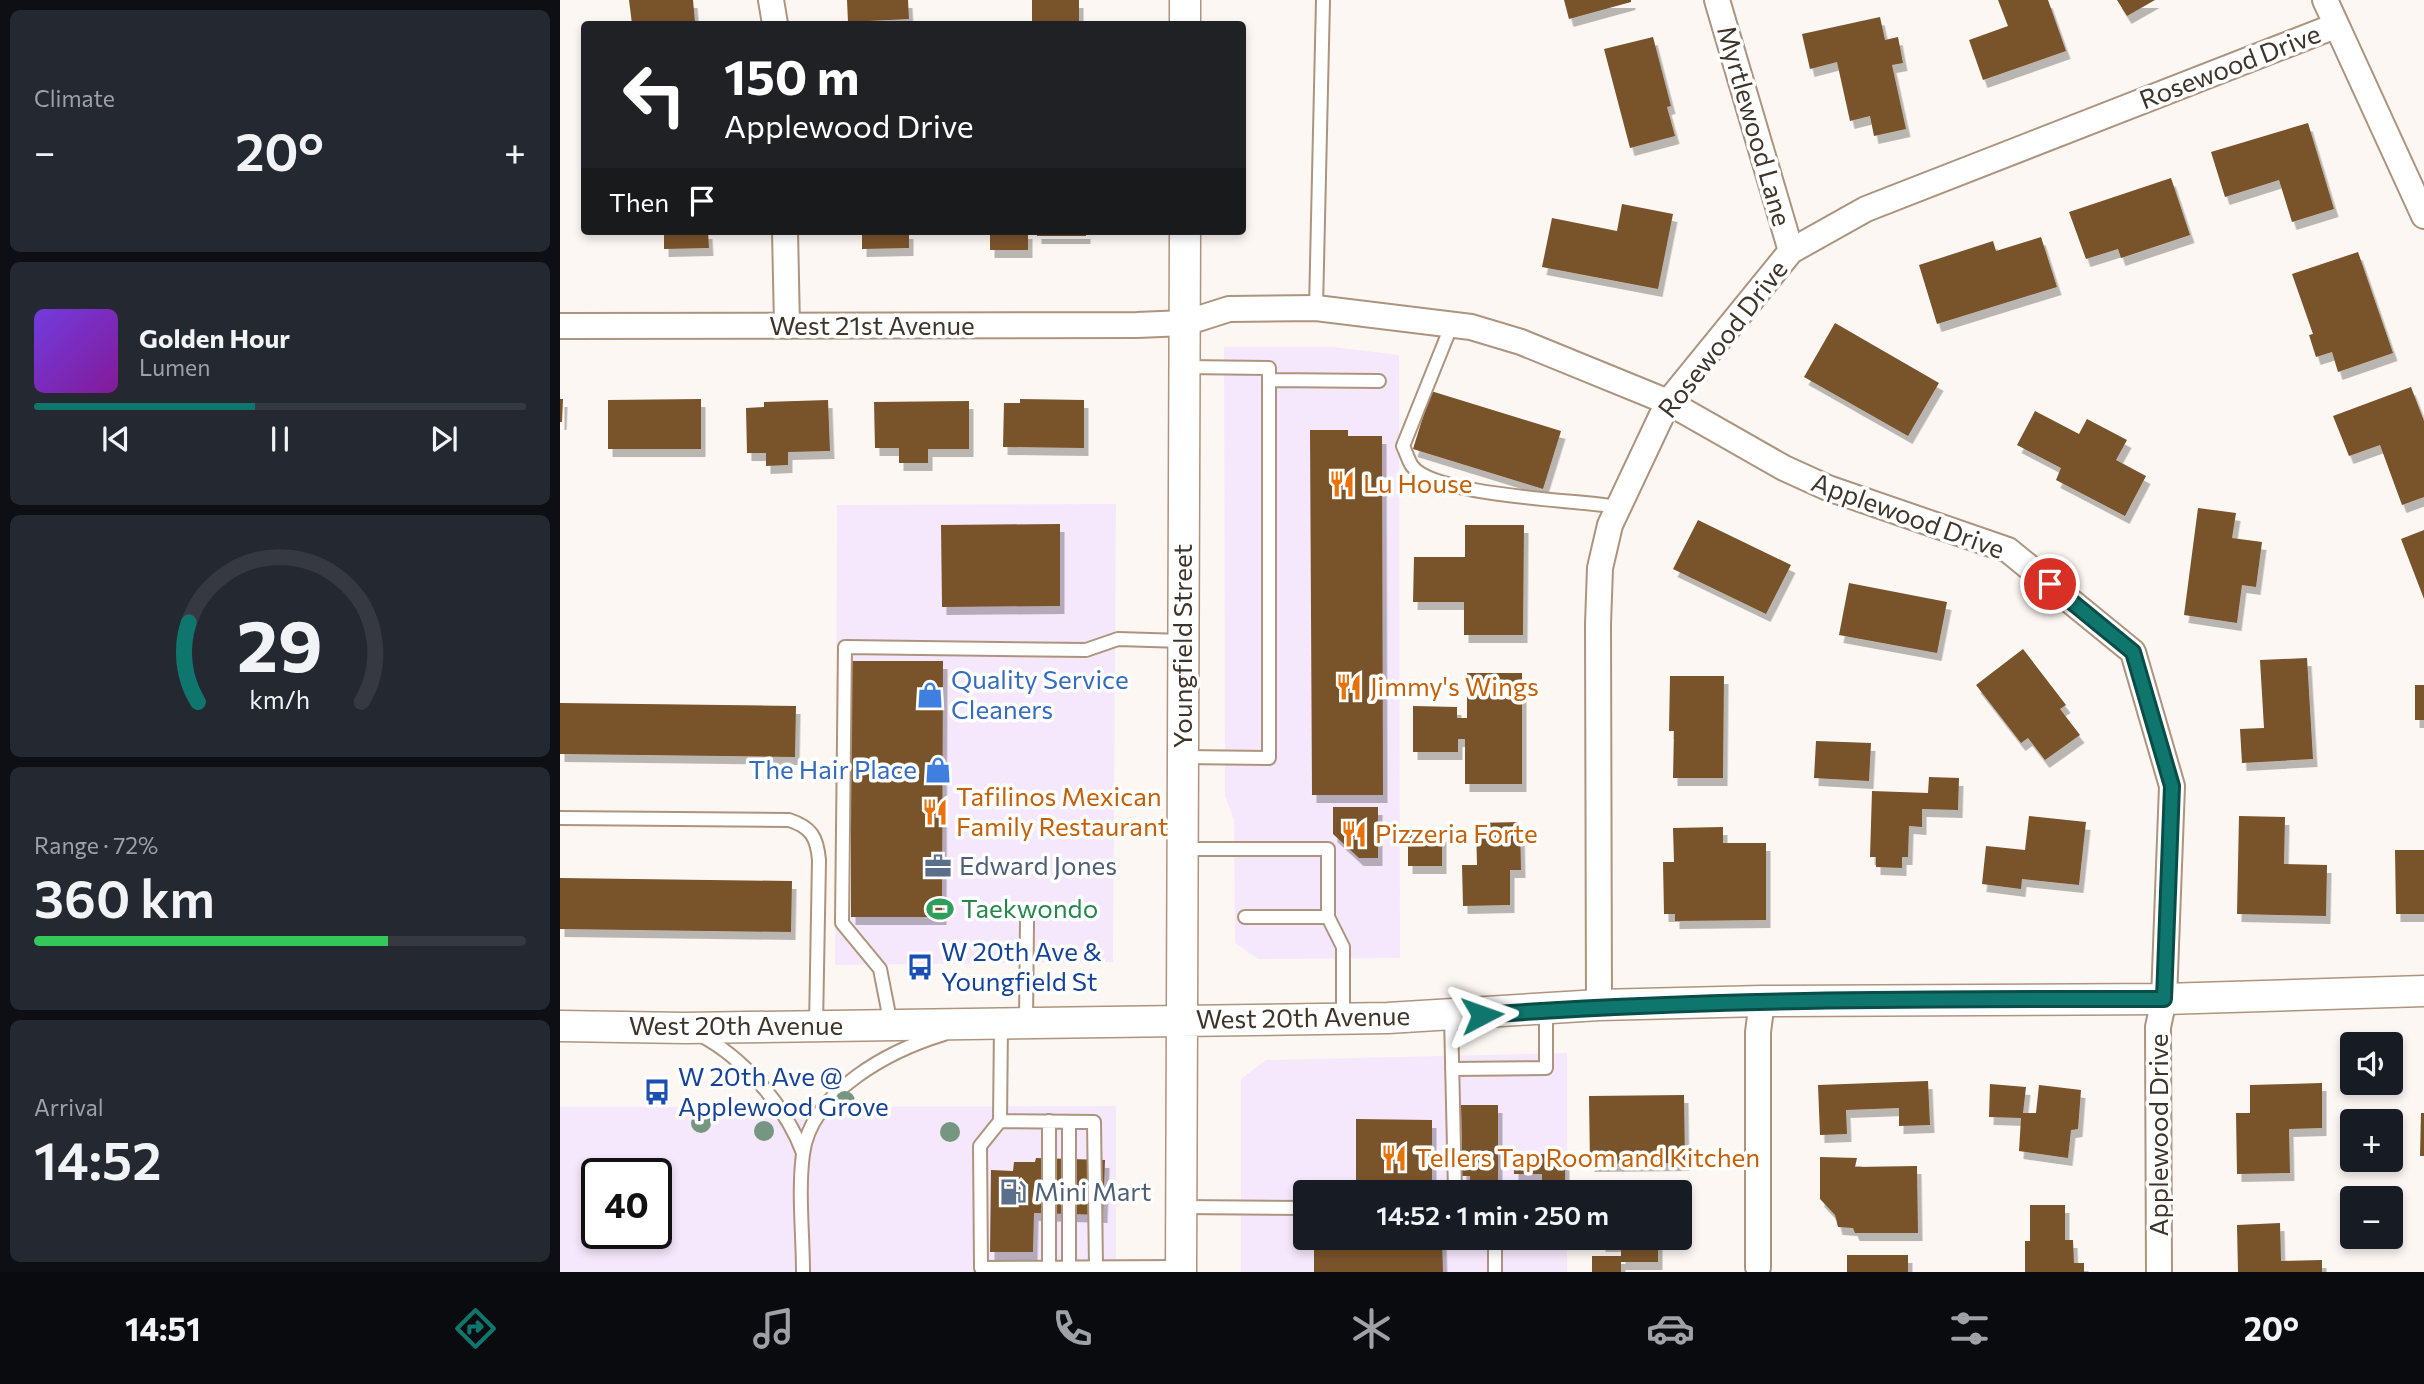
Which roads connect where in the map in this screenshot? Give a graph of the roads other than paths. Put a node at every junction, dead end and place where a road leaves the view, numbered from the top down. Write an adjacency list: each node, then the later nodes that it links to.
1 (771, 0): 6 (street)
2 (1185, 0): 7 (street)
3 (1323, 0): 13 (lane)
4 (1717, 0): 12 (street, Myrtlewood Lane)
5 (2325, 0): 8 (street)
6 (774, 21)
7 (1185, 21)
8 (2335, 26): 9 (street); 12 (street, Rosewood Drive)
9 (2424, 216)
10 (785, 235): 17 (street)
11 (1185, 235): 14 (street, Youngfield Street)
12 (1791, 251): 21 (street, Rosewood Drive)
13 (1317, 308): 14 (street, Applewood Drive); 15 (street, Applewood Drive)
14 (1185, 323): 17 (street, West 21st Avenue); 18 (street, Youngfield Street)
15 (1452, 324): 21 (street, Applewood Drive); 22 (lane)
16 (560, 326): 17 (street, West 21st Avenue)
17 (787, 326)
18 (1185, 367): 19 (lane); 23 (street, Youngfield Street)
19 (1269, 380): 20 (lane); 24 (lane)
20 (1379, 381)
21 (1668, 402): 22 (street, Rosewood Drive); 31 (street, Applewood Drive)
22 (1618, 507): 33 (street, Rosewood Drive)
23 (1183, 641): 24 (street, Youngfield Street); 39 (lane)
24 (1182, 757): 26 (street, Youngfield Street)
25 (560, 818): 41 (lane)
26 (1181, 849): 28 (lane); 37 (street, Youngfield Street)
27 (1245, 917): 28 (lane)
28 (1328, 917): 36 (lane)
29 (1027, 922): 38 (lane)
30 (2424, 991): 31 (street, West 20th Avenue)
31 (2164, 999): 32 (street, West 20th Avenue); 59 (street, Applewood Drive)
32 (1762, 1001): 33 (street, West 20th Avenue); 53 (street)
33 (1599, 1005): 34 (street, West 20th Avenue)
34 (1546, 1010): 35 (street, West 20th Avenue); 43 (lane)
35 (1451, 1016): 36 (street, West 20th Avenue); 43 (lane)
36 (1343, 1018): 37 (street, West 20th Avenue)
37 (1181, 1019): 38 (street, West 20th Avenue); 49 (street, Youngfield Street)
38 (1004, 1023): 39 (street, West 20th Avenue); 44 (lane); 47 (lane)
39 (891, 1025): 41 (street, West 20th Avenue)
40 (560, 1026): 42 (street, West 20th Avenue)
41 (817, 1026): 42 (street, West 20th Avenue)
42 (685, 1028): 47 (lane)
43 (1452, 1069): 48 (lane)
44 (1000, 1121): 45 (lane); 54 (lane)
45 (1049, 1121): 46 (lane); 54 (lane)
46 (1069, 1122): 52 (lane); 55 (lane)
47 (803, 1153): 57 (lane)
48 (1455, 1180)
49 (1181, 1207): 50 (lane); 56 (street, Youngfield Street)
50 (1293, 1208)
51 (1494, 1250): 58 (lane)
52 (1096, 1267): 55 (lane); 56 (lane)
53 (1758, 1267)
54 (1049, 1268): 55 (lane)
55 (1069, 1268)
56 (1181, 1269)
57 (803, 1272)
58 (1495, 1272)
59 (2159, 1272)

